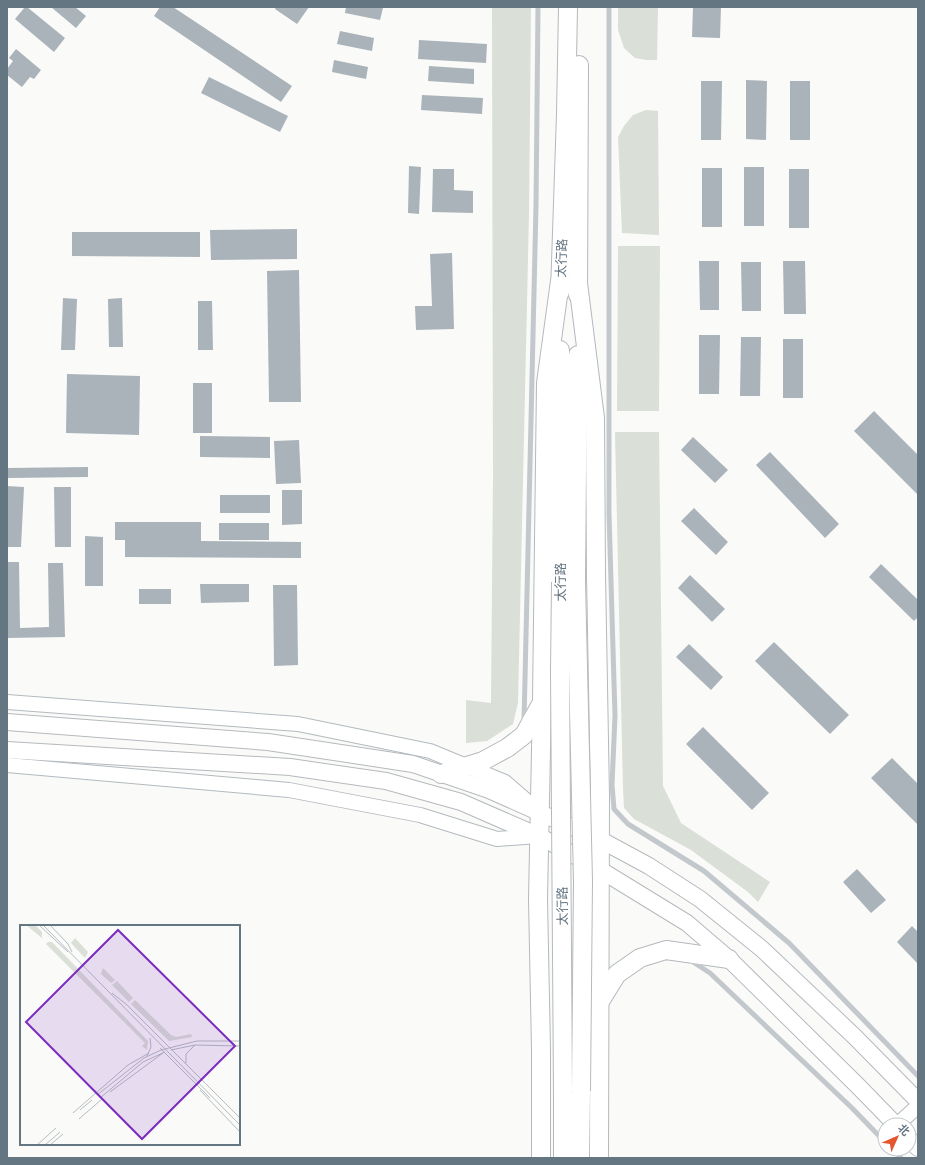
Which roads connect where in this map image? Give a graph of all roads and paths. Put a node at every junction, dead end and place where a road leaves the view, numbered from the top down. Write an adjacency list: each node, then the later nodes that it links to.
1 (538, 7): 11 (lane)
2 (568, 7): 5 (highway, 太行路)
3 (580, 7): 6 (highway, 太行路)
4 (609, 7): 23 (lane)
5 (560, 281): 7 (highway, 太行路); 8 (highway)
6 (578, 283): 7 (highway, 太行路); 18 (highway)
7 (569, 582): 24 (highway, 太行路, bridge)
8 (542, 701): 11 (highway); 16 (highway)
9 (7, 702): 14 (main road)
10 (7, 722): 15 (main road)
11 (524, 735): 14 (highway)
12 (7, 750): 17 (main road)
13 (7, 765): 17 (main road)
14 (467, 766): 15 (highway); 16 (main road)
15 (441, 774): 16 (main road)
16 (540, 812): 17 (highway); 18 (main road)
17 (539, 836): 19 (main road); 26 (highway)
18 (599, 839): 19 (highway); 25 (main road)
19 (599, 869): 21 (main road); 22 (highway)
20 (670, 956): 30 (lane)
21 (729, 959): 22 (highway); 28 (main road)
22 (599, 1003): 35 (highway)
23 (918, 1076)
24 (572, 1092): 33 (highway, 太行路); 34 (highway, 太行路)
25 (918, 1101)
26 (541, 1102): 31 (main road); 32 (highway)
27 (918, 1106): 29 (main road)
28 (888, 1117)
29 (905, 1117)
30 (877, 1134)
31 (535, 1158)
32 (541, 1158)
33 (563, 1158)
34 (580, 1158)
35 (599, 1158)

